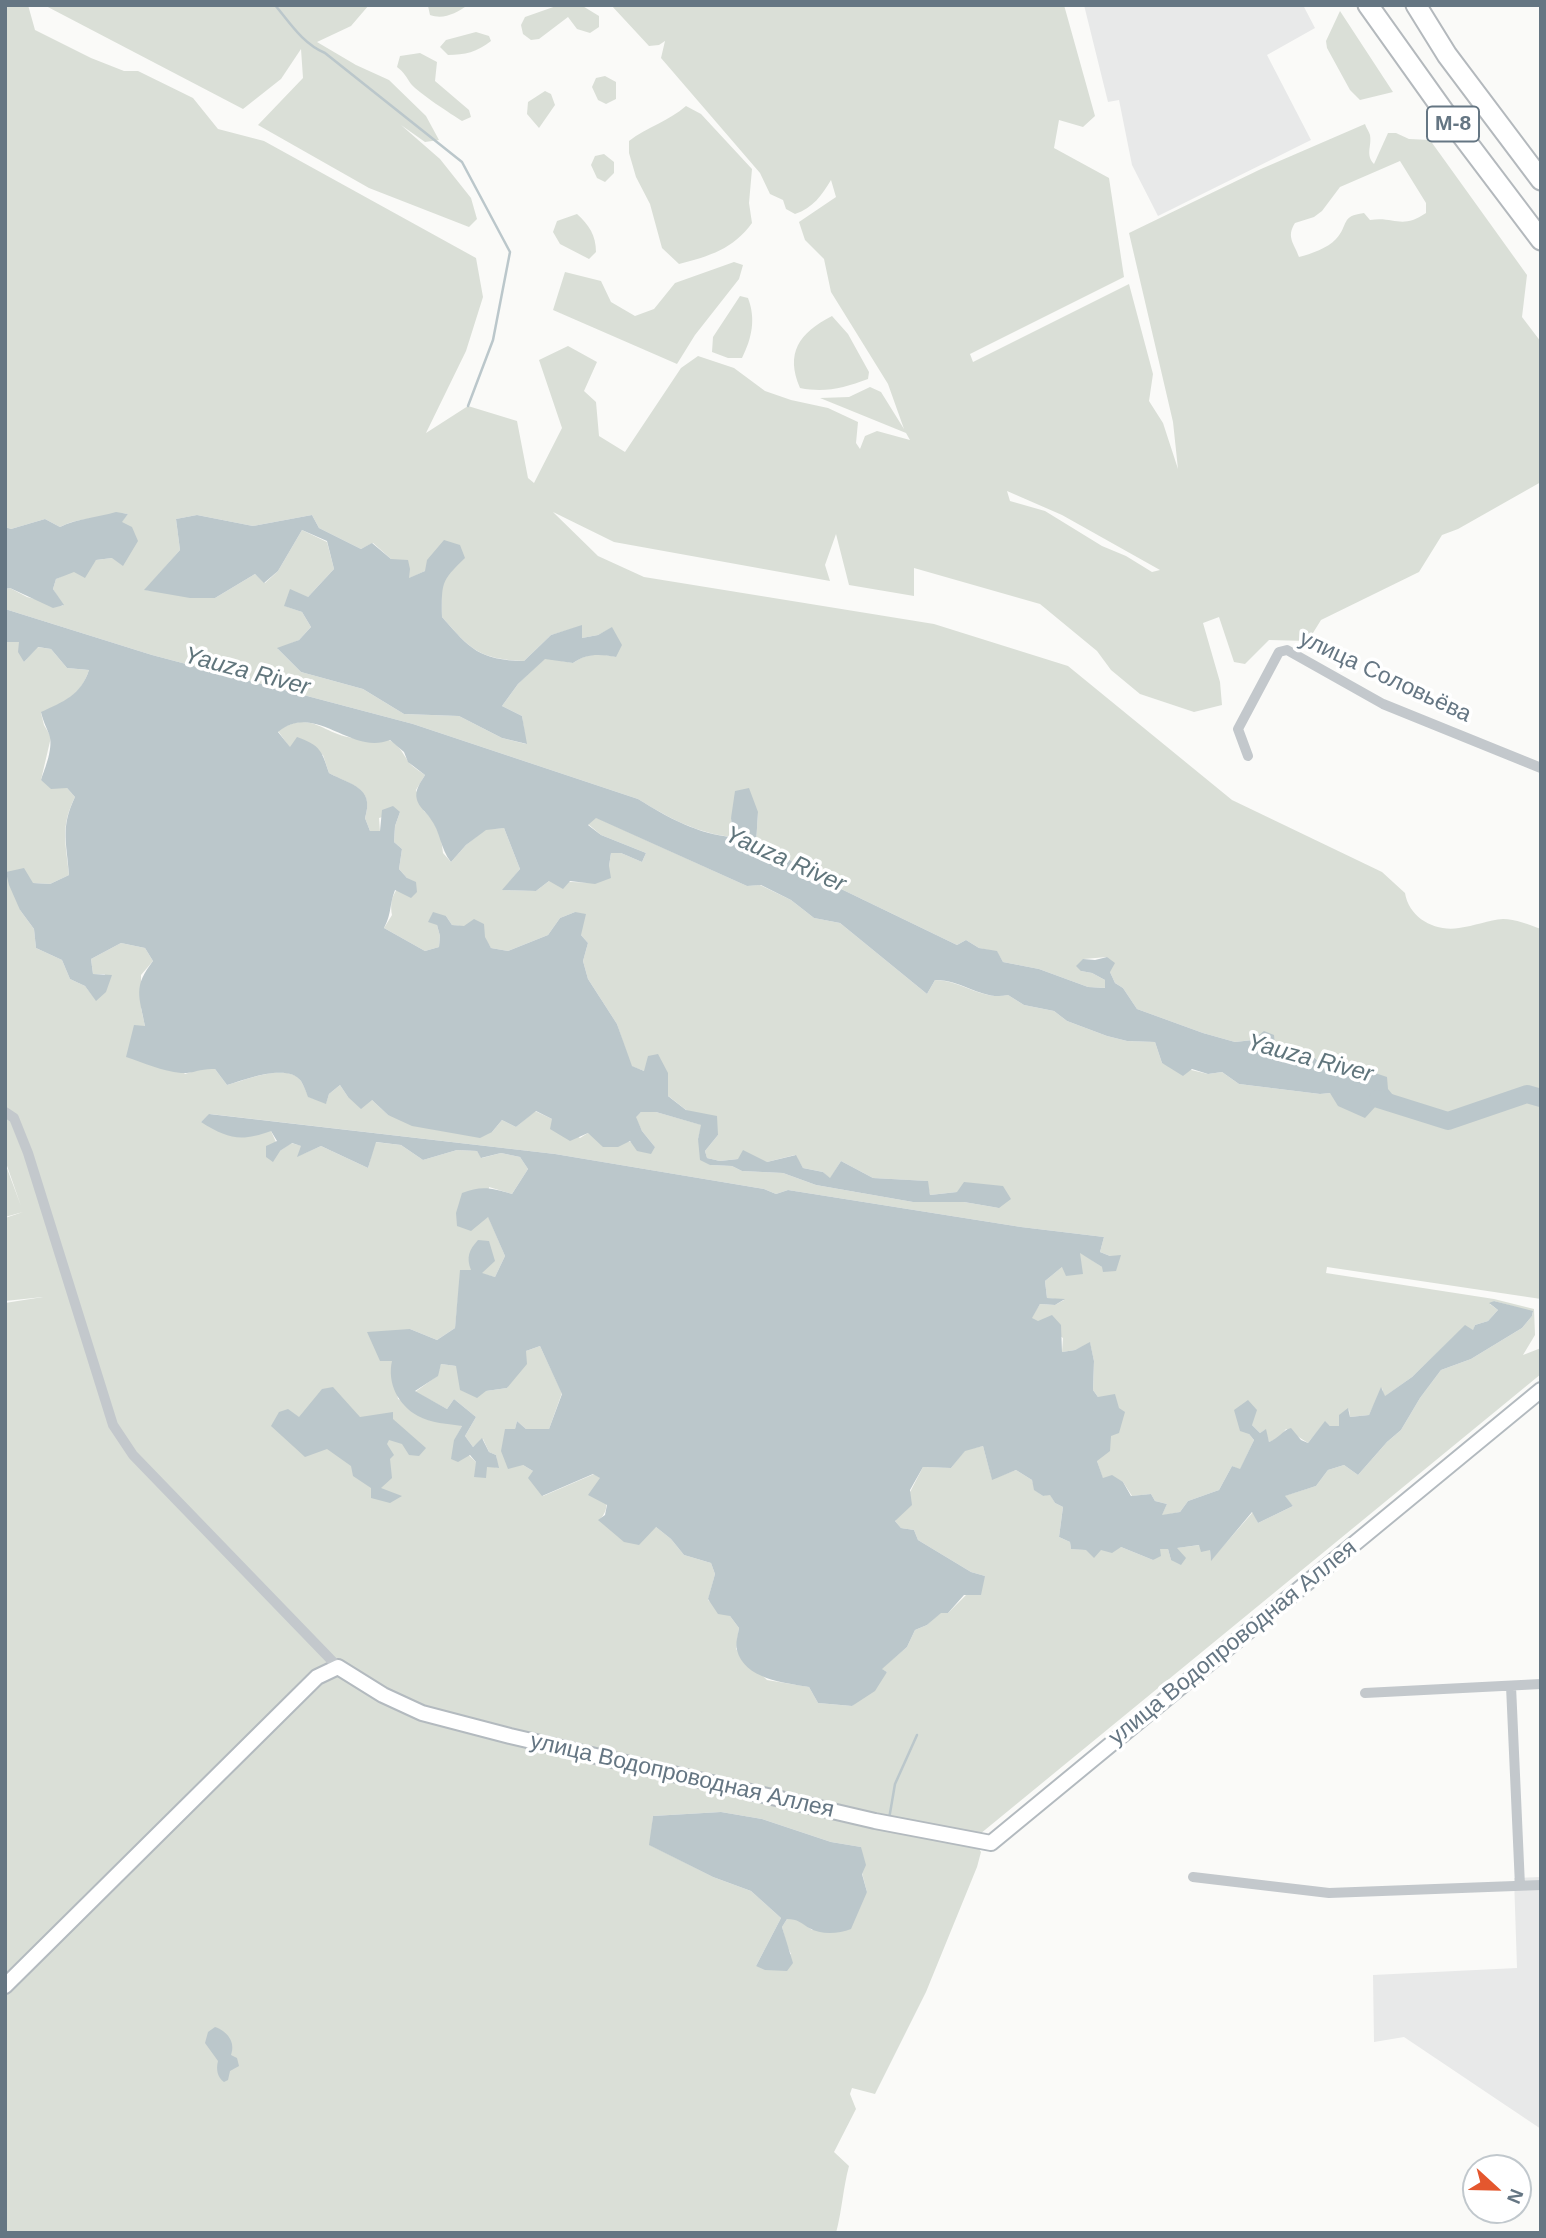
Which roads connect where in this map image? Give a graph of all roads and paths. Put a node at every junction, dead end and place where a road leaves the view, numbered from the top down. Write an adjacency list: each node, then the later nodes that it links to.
1 (1368, 5): 4 (highway, М-8)
2 (1416, 5): 3 (highway, М-8)
3 (1541, 180)
4 (1541, 240)
5 (1248, 756): 6 (street, улица Соловьёва)
6 (1541, 768)
7 (5, 1112): 9 (street, улица Водопроводная Аллея)
8 (1541, 1390): 9 (street, улица Водопроводная Аллея)
9 (338, 1667): 16 (street)
10 (1541, 1684): 11 (street)
11 (1511, 1686): 12 (street); 15 (street)
12 (1364, 1693)
13 (1194, 1877): 15 (street)
14 (1541, 1885): 15 (street)
15 (1520, 1886)
16 (5, 1986)

